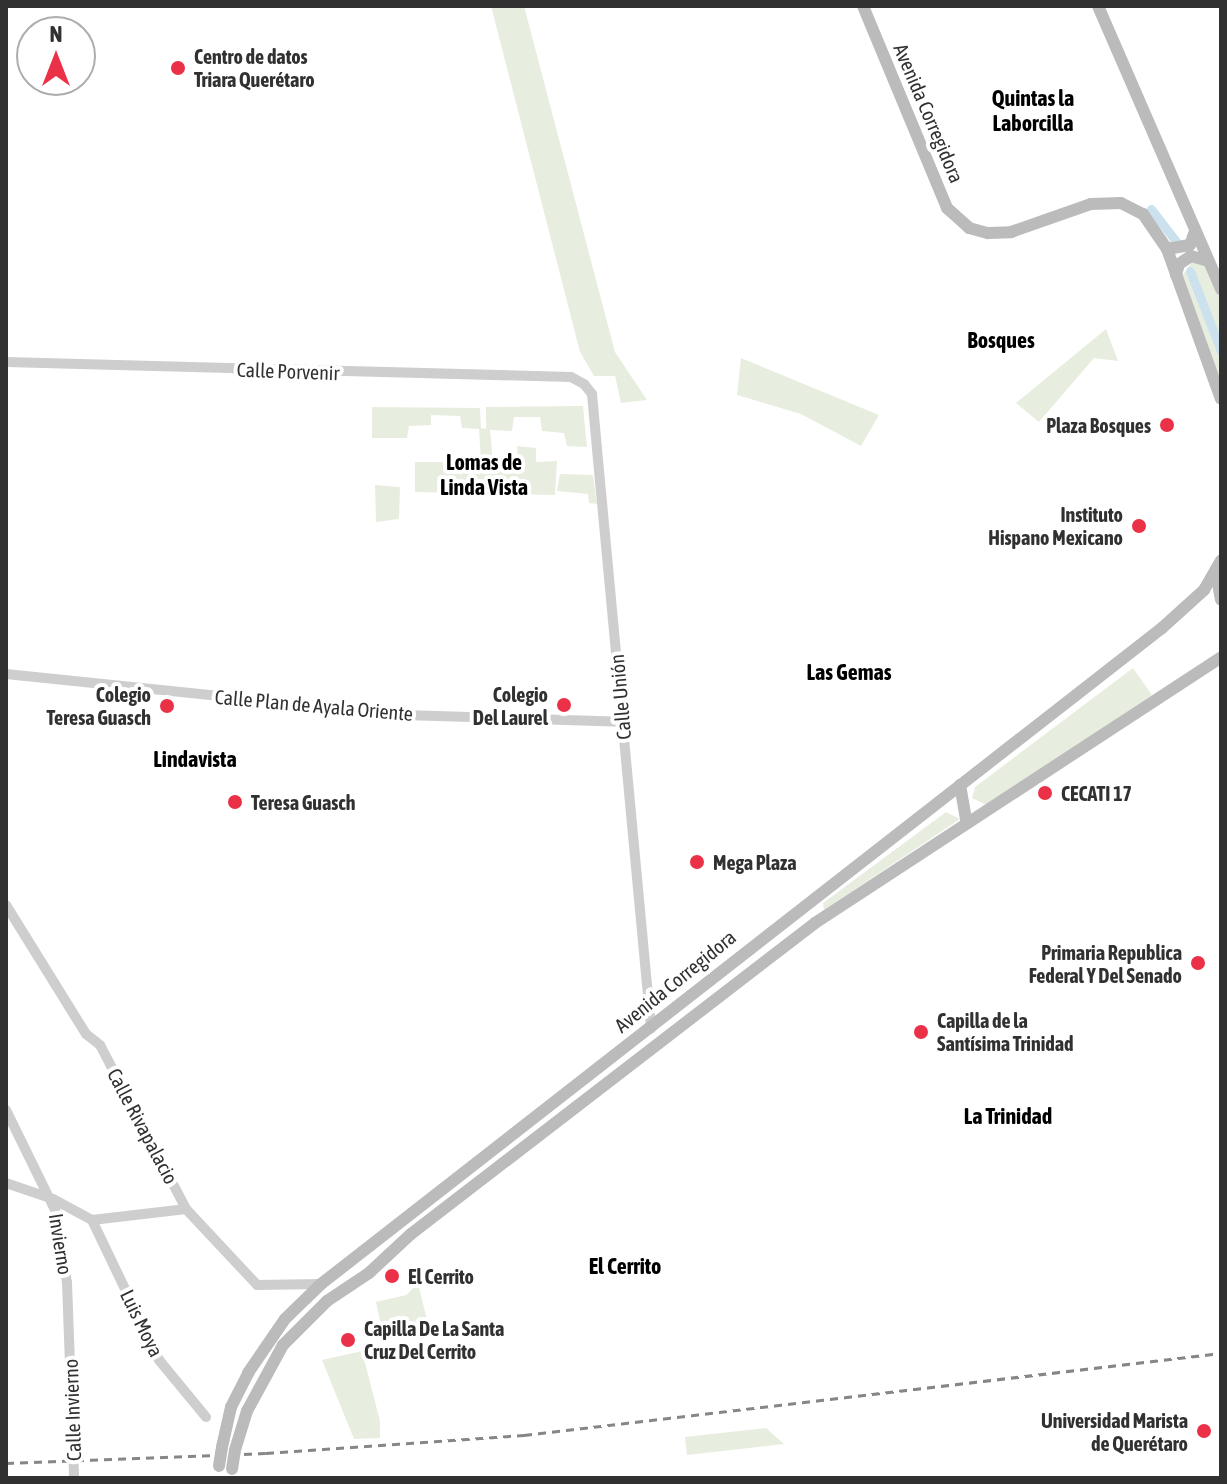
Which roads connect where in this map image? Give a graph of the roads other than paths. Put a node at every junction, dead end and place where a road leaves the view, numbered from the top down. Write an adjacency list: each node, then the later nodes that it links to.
1 (863, 6): 4 (main road, Avenida Corregidora)
2 (1098, 6): 3 (main road)
3 (1195, 231): 4 (main road); 5 (main road)
4 (1167, 249): 6 (main road, Avenida Corregidora)
5 (1208, 261): 6 (main road); 7 (main road)
6 (1175, 278): 10 (main road, Avenida Corregidora)
7 (1221, 289)
8 (6, 362): 9 (street, Calle Porvenir)
9 (571, 377): 15 (street, Calle Unión)
10 (1221, 399)
11 (1219, 565): 12 (main road); 16 (main road, Avenida Corregidora)
12 (1221, 600)
13 (1221, 657): 17 (main road, Avenida Corregidora)
14 (6, 674): 15 (street, Calle Plan de Ayala Oriente)
15 (622, 722): 19 (street, Calle Unión)
16 (960, 785): 17 (main road); 19 (main road, Avenida Corregidora)
17 (967, 823): 26 (main road, Avenida Corregidora)
18 (6, 905): 23 (street, Calle Rivapalacio)
19 (651, 1028): 25 (main road, Avenida Corregidora)
20 (6, 1110): 22 (street, Invierno)
21 (6, 1183): 22 (street)
22 (53, 1199): 24 (street); 28 (street, Invierno)
23 (186, 1209): 24 (street); 27 (street, Calle Rivapalacio)
24 (92, 1220): 29 (street, Luis Moya)
25 (358, 1254): 26 (main road); 27 (main road, Avenida Corregidora)
26 (369, 1273): 32 (main road, Avenida Corregidora, bridge)
27 (321, 1284): 31 (main road, Avenida Corregidora, bridge)
28 (70, 1342): 30 (street, Calle Invierno)
29 (206, 1417)
30 (74, 1478)
31 (218, 1478)
32 (231, 1478)

